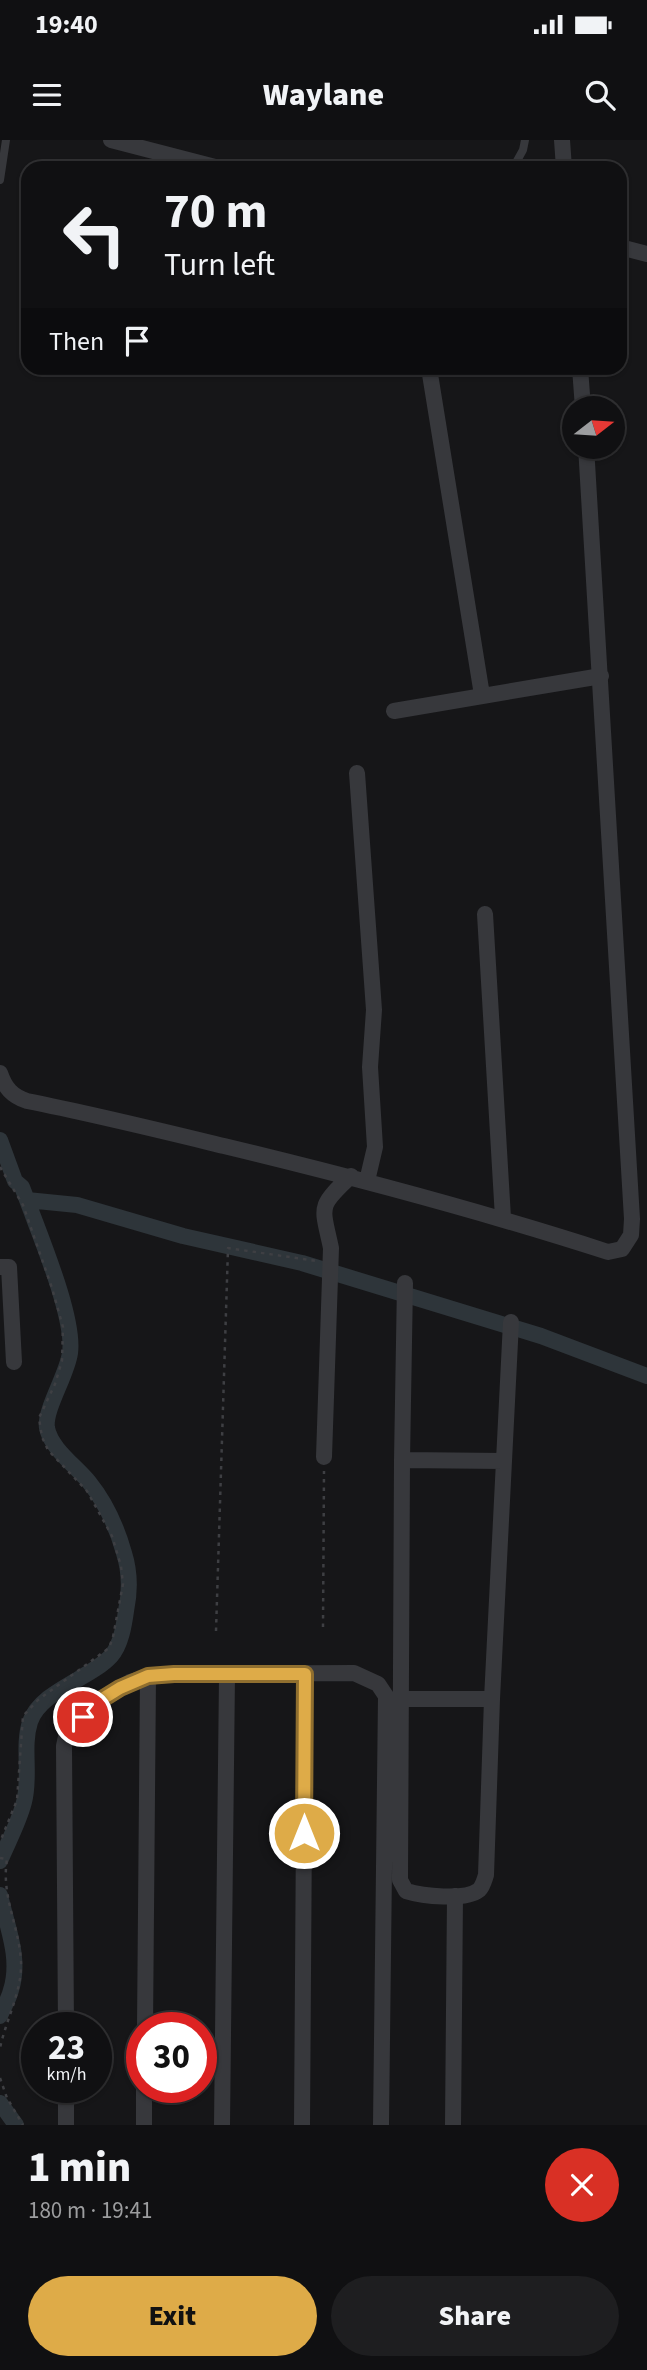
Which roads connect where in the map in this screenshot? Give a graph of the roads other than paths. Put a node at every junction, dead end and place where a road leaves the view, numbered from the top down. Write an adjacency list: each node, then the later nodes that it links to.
1 (6, 140): 8 (lane)
2 (111, 140): 5 (street)
3 (525, 140): 6 (lane)
4 (562, 140): 7 (street)
5 (192, 161)
6 (517, 161)
7 (564, 161)
8 (0, 180)
9 (627, 249): 10 (street)
10 (647, 254)
11 (430, 375): 16 (street)
12 (581, 375): 13 (street)
13 (582, 396)
14 (587, 459): 15 (street)
15 (601, 676): 16 (street); 23 (street)
16 (482, 695): 17 (street)
17 (394, 711)
18 (357, 773): 22 (street)
19 (485, 914): 23 (street)
20 (0, 1073): 21 (street)
21 (351, 1176): 22 (street); 28 (street)
22 (368, 1181): 23 (street)
23 (503, 1218)
24 (0, 1267): 27 (street)
25 (405, 1283): 29 (street)
26 (511, 1322): 30 (street)
27 (14, 1362)
28 (324, 1457)
29 (402, 1460): 30 (street); 34 (street)
30 (504, 1461): 35 (street)
31 (305, 1674): 32 (street); 44 (street); 45 (street)
32 (227, 1675): 33 (street); 43 (street)
33 (148, 1676): 37 (street); 38 (street)
34 (402, 1699): 35 (street); 36 (street)
35 (492, 1699): 36 (street)
36 (455, 1896): 46 (street)
37 (66, 2012)
38 (145, 2012)
39 (66, 2103): 41 (street)
40 (144, 2103): 42 (street)
41 (66, 2125)
42 (144, 2125)
43 (222, 2125)
44 (302, 2125)
45 (381, 2125)
46 (453, 2125)

